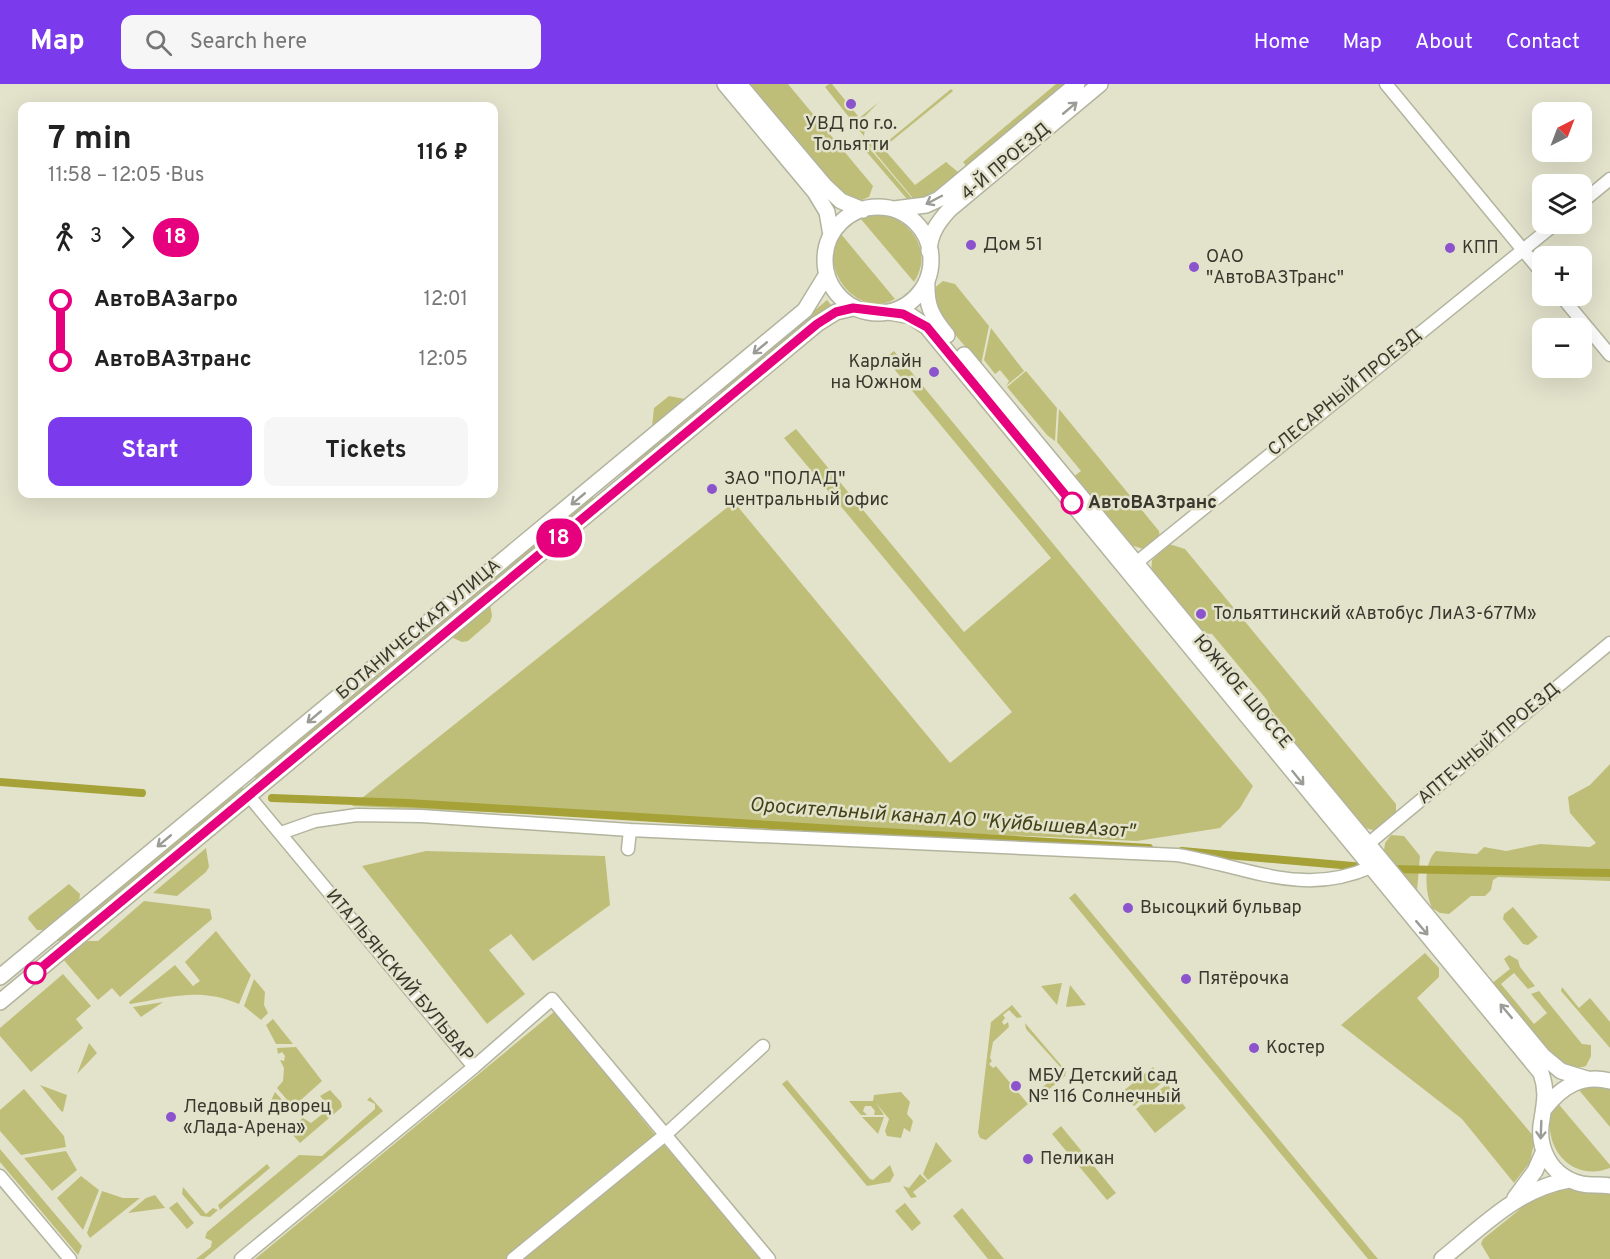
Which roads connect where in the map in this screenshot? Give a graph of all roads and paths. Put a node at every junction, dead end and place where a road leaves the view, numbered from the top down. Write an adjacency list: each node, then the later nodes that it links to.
1 (725, 84): 11 (main road)
2 (739, 84): 9 (main road)
3 (1077, 84): 8 (main road, 4-Й ПРОЕЗД, one-way to 8)
4 (1100, 84): 13 (main road, 4-Й ПРОЕЗД, one-way to 4)
5 (1386, 84): 12 (street)
6 (1610, 179): 7 (street)
7 (1592, 193)
8 (894, 209): 9 (main road); 13 (main road)
9 (863, 210): 11 (main road)
10 (1542, 234): 12 (street, СЛЕСАРНЫЙ ПРОЕЗД)
11 (831, 235): 15 (main road)
12 (1522, 249): 14 (street); 25 (street, СЛЕСАРНЫЙ ПРОЕЗД)
13 (929, 250): 16 (main road)
14 (1532, 261)
15 (827, 274): 18 (main road); 21 (main road, БОТАНИЧЕСКАЯ УЛИЦА, one-way to 21)
16 (927, 281): 19 (main road); 25 (main road, ЮЖНОЕ ШОССЕ)
17 (1569, 306): 20 (street)
18 (853, 308): 19 (main road); 22 (main road, БОТАНИЧЕСКАЯ УЛИЦА)
19 (889, 312): 33 (main road, ЮЖНОЕ ШОССЕ, one-way to 33)
20 (1610, 355)
21 (702, 396): 22 (main road); 23 (main road, БОТАНИЧЕСКАЯ УЛИЦА)
22 (714, 410): 24 (main road, БОТАНИЧЕСКАЯ УЛИЦА)
23 (605, 476): 24 (main road); 27 (main road, БОТАНИЧЕСКАЯ УЛИЦА, one-way to 27)
24 (617, 490): 28 (main road, БОТАНИЧЕСКАЯ УЛИЦА)
25 (1136, 563): 31 (main road, ЮЖНОЕ ШОССЕ)
26 (1610, 643): 31 (street, АПТЕЧНЫЙ ПРОЕЗД)
27 (244, 775): 28 (main road); 34 (main road, БОТАНИЧЕСКАЯ УЛИЦА, one-way to 34)
28 (252, 793): 30 (street, ИТАЛЬЯНСКИЙ БУЛЬВАР); 35 (main road, БОТАНИЧЕСКАЯ УЛИЦА)
29 (630, 830): 30 (street); 32 (street); 33 (street)
30 (281, 833): 39 (street, ИТАЛЬЯНСКИЙ БУЛЬВАР)
31 (1368, 844): 40 (main road, ЮЖНОЕ ШОССЕ, one-way to 31)
32 (627, 849)
33 (1371, 867): 42 (main road, ЮЖНОЕ ШОССЕ, one-way to 42)
34 (42, 942): 35 (main road); 36 (main road, БОТАНИЧЕСКАЯ УЛИЦА)
35 (54, 957): 37 (main road, БОТАНИЧЕСКАЯ УЛИЦА)
36 (0, 977)
37 (0, 1002)
38 (763, 1046): 43 (street)
39 (474, 1067): 43 (street, ИТАЛЬЯНСКИЙ БУЛЬВАР); 50 (street)
40 (1587, 1079): 41 (main road, ЮЖНОЕ ШОССЕ); 42 (main road, ЮЖНОЕ ШОССЕ)
41 (1608, 1080)
42 (1545, 1107): 44 (main road, ЮЖНОЕ ШОССЕ, one-way to 44)
43 (664, 1135): 51 (street); 52 (street, ИТАЛЬЯНСКИЙ БУЛЬВАР)
44 (1543, 1153): 46 (main road); 48 (main road)
45 (0, 1176): 49 (street)
46 (1569, 1180): 47 (main road); 48 (main road)
47 (1608, 1184)
48 (1513, 1200): 53 (main road)
49 (70, 1259)
50 (241, 1259)
51 (513, 1259)
52 (769, 1259)
53 (1442, 1259)

